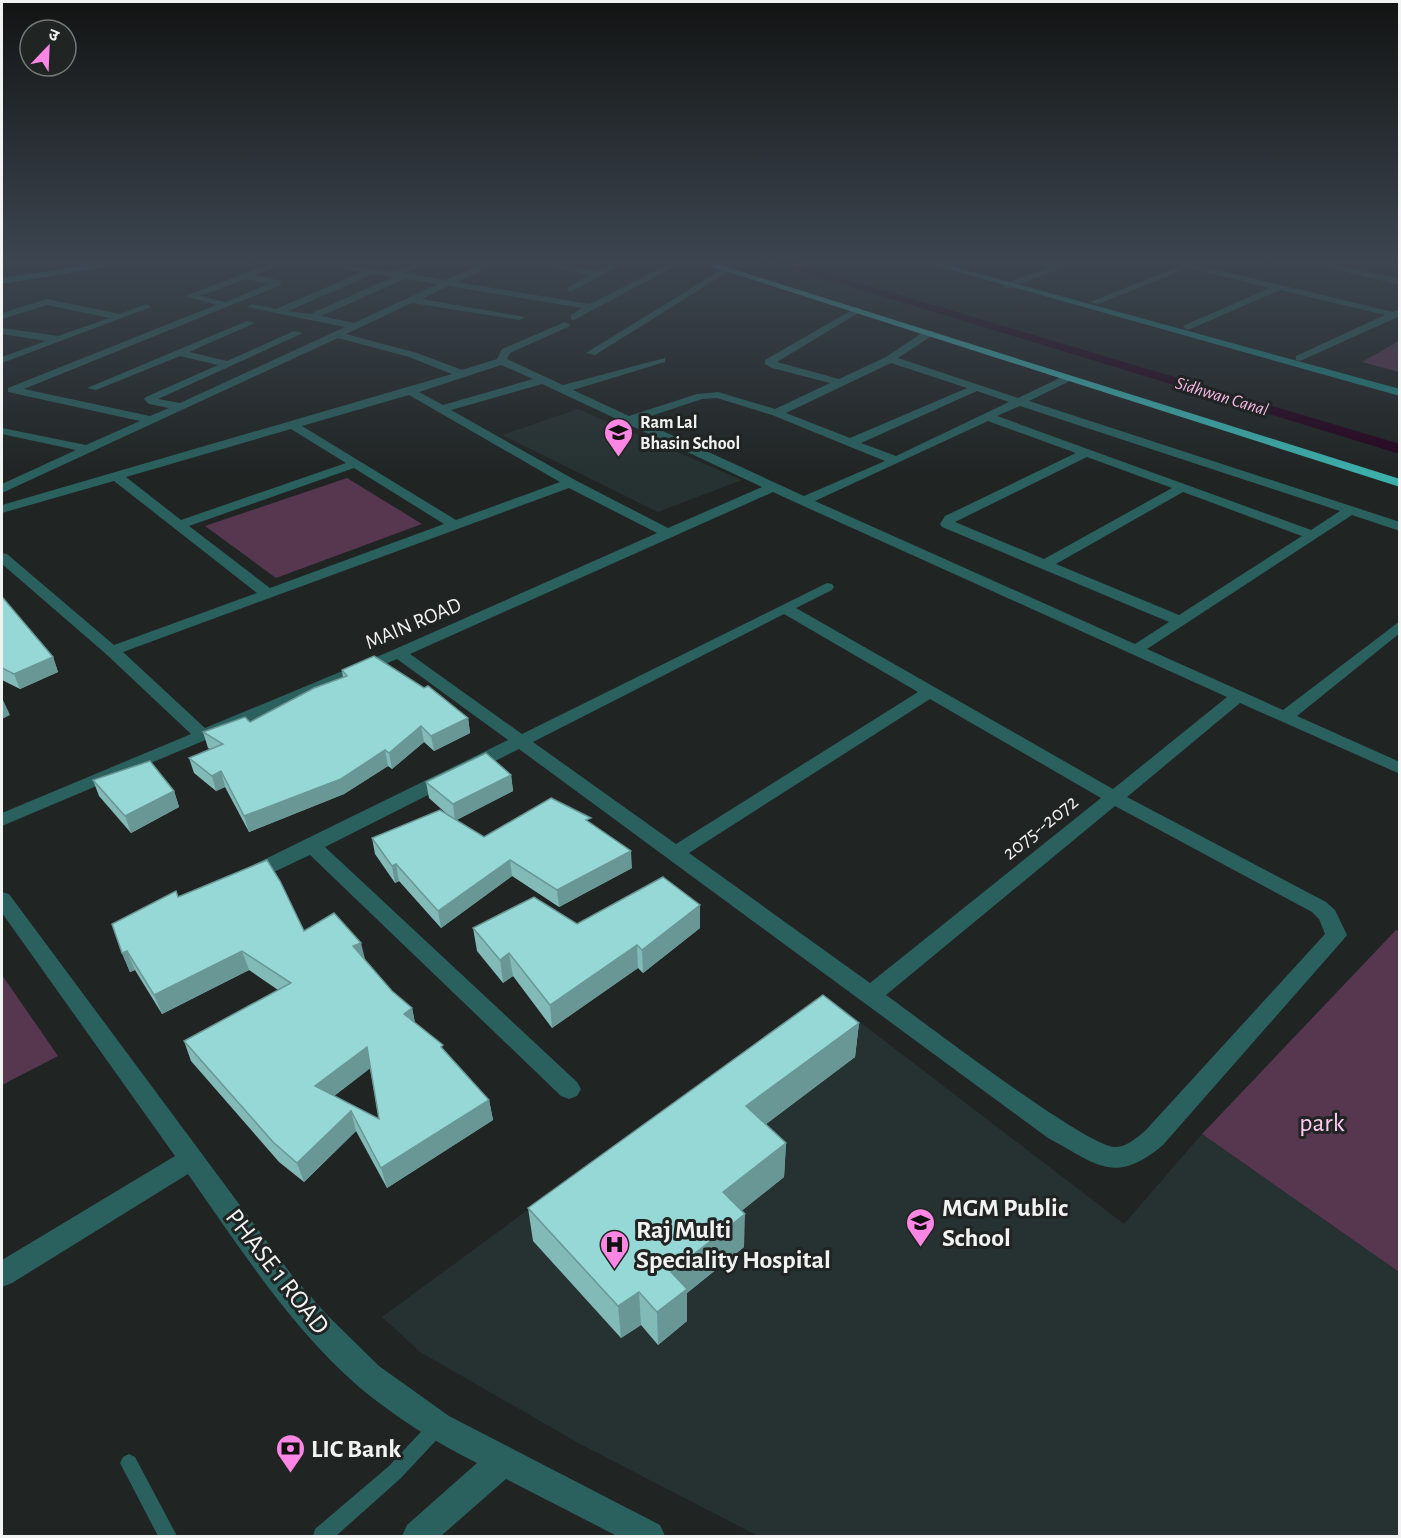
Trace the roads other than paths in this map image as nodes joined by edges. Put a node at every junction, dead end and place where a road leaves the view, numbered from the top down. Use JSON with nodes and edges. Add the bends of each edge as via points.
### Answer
{"nodes":[{"id":1,"x":7,"y":332,"type":"edge"},
{"id":2,"x":77,"y":332,"type":"edge"},
{"id":3,"x":156,"y":332,"type":"edge"},
{"id":4,"x":227,"y":332,"type":"edge"},
{"id":5,"x":341,"y":332,"type":"edge"},
{"id":6,"x":550,"y":332,"type":"edge"},
{"id":7,"x":625,"y":332,"type":"edge"},
{"id":8,"x":820,"y":332,"type":"edge"},
{"id":9,"x":925,"y":332,"type":"edge"},
{"id":10,"x":941,"y":332,"type":"edge"},
{"id":11,"x":1176,"y":332,"type":"edge"},
{"id":12,"x":1205,"y":332,"type":"edge"},
{"id":13,"x":1358,"y":332,"type":"edge"},
{"id":14,"x":298,"y":333,"type":"dead end"},
{"id":15,"x":929,"y":333,"type":"junction"},
{"id":16,"x":336,"y":334,"type":"junction"},
{"id":17,"x":57,"y":339,"type":"junction"},
{"id":18,"x":178,"y":352,"type":"junction"},
{"id":19,"x":591,"y":352,"type":"dead end"},
{"id":20,"x":1300,"y":358,"type":"junction"},
{"id":21,"x":890,"y":359,"type":"junction"},
{"id":22,"x":2,"y":360,"type":"edge"},
{"id":23,"x":661,"y":360,"type":"dead end"},
{"id":24,"x":502,"y":361,"type":"junction"},
{"id":25,"x":228,"y":364,"type":"junction"},
{"id":26,"x":462,"y":374,"type":"junction"},
{"id":27,"x":1068,"y":378,"type":"junction"},
{"id":28,"x":543,"y":380,"type":"junction"},
{"id":29,"x":843,"y":383,"type":"junction"},
{"id":30,"x":1400,"y":385,"type":"edge"},
{"id":31,"x":978,"y":387,"type":"junction"},
{"id":32,"x":92,"y":388,"type":"dead end"},
{"id":33,"x":7,"y":389,"type":"edge"},
{"id":34,"x":563,"y":389,"type":"junction"},
{"id":35,"x":410,"y":391,"type":"junction"},
{"id":36,"x":1400,"y":393,"type":"edge"},
{"id":37,"x":1022,"y":401,"type":"junction"},
{"id":38,"x":179,"y":406,"type":"junction"},
{"id":39,"x":439,"y":410,"type":"junction"},
{"id":40,"x":776,"y":413,"type":"junction"},
{"id":41,"x":988,"y":417,"type":"junction"},
{"id":42,"x":631,"y":419,"type":"junction"},
{"id":43,"x":151,"y":420,"type":"junction"},
{"id":44,"x":292,"y":425,"type":"junction"},
{"id":45,"x":2,"y":431,"type":"edge"},
{"id":46,"x":850,"y":443,"type":"junction"},
{"id":47,"x":86,"y":449,"type":"junction"},
{"id":48,"x":1086,"y":453,"type":"junction"},
{"id":49,"x":896,"y":461,"type":"junction"},
{"id":50,"x":355,"y":464,"type":"junction"},
{"id":51,"x":1400,"y":475,"type":"edge"},
{"id":52,"x":116,"y":476,"type":"junction"},
{"id":53,"x":570,"y":483,"type":"junction"},
{"id":54,"x":1400,"y":483,"type":"edge"},
{"id":55,"x":3,"y":486,"type":"edge"},
{"id":56,"x":773,"y":487,"type":"junction"},
{"id":57,"x":1183,"y":487,"type":"junction"},
{"id":58,"x":804,"y":501,"type":"junction"},
{"id":59,"x":2,"y":509,"type":"edge"},
{"id":60,"x":1351,"y":510,"type":"junction"},
{"id":61,"x":179,"y":525,"type":"junction"},
{"id":62,"x":455,"y":525,"type":"junction"},
{"id":63,"x":1400,"y":527,"type":"edge"},
{"id":64,"x":669,"y":534,"type":"junction"},
{"id":65,"x":1313,"y":535,"type":"junction"},
{"id":66,"x":2,"y":557,"type":"edge"},
{"id":67,"x":1045,"y":565,"type":"junction"},
{"id":68,"x":827,"y":587,"type":"dead end"},
{"id":69,"x":268,"y":594,"type":"junction"},
{"id":70,"x":786,"y":609,"type":"junction"},
{"id":71,"x":1180,"y":621,"type":"junction"},
{"id":72,"x":1400,"y":625,"type":"edge"},
{"id":73,"x":1136,"y":650,"type":"junction"},
{"id":74,"x":112,"y":651,"type":"junction"},
{"id":75,"x":399,"y":652,"type":"junction"},
{"id":76,"x":930,"y":692,"type":"junction"},
{"id":77,"x":1239,"y":696,"type":"junction"},
{"id":78,"x":1285,"y":717,"type":"junction"},
{"id":79,"x":202,"y":735,"type":"junction"},
{"id":80,"x":520,"y":740,"type":"junction"},
{"id":81,"x":1400,"y":770,"type":"edge"},
{"id":82,"x":1115,"y":798,"type":"junction"},
{"id":83,"x":2,"y":820,"type":"edge"},
{"id":84,"x":312,"y":846,"type":"junction"},
{"id":85,"x":674,"y":854,"type":"junction"},
{"id":86,"x":252,"y":874,"type":"edge"},
{"id":87,"x":2,"y":899,"type":"edge"},
{"id":88,"x":870,"y":995,"type":"junction"},
{"id":89,"x":569,"y":1089,"type":"dead end"},
{"id":90,"x":192,"y":1159,"type":"junction"},
{"id":91,"x":2,"y":1274,"type":"edge"},
{"id":92,"x":438,"y":1427,"type":"junction"},
{"id":93,"x":504,"y":1460,"type":"junction"},
{"id":94,"x":129,"y":1463,"type":"dead end"},
{"id":95,"x":168,"y":1536,"type":"edge"},
{"id":96,"x":322,"y":1536,"type":"edge"},
{"id":97,"x":418,"y":1536,"type":"edge"},
{"id":98,"x":649,"y":1536,"type":"edge"}],
"edges":[{"from":1,"to":17,"type":"street"},
{"from":2,"to":17,"type":"street"},
{"from":3,"to":33,"type":"street"},
{"from":4,"to":18,"type":"street"},
{"from":5,"to":16,"type":"street"},
{"from":6,"to":24,"type":"street","via":[[507,351]]},
{"from":7,"to":19,"type":"street"},
{"from":8,"to":29,"type":"street","via":[[769,362]]},
{"from":9,"to":15,"type":"highway"},
{"from":10,"to":51,"type":"highway"},
{"from":11,"to":36,"type":"street"},
{"from":12,"to":20,"type":"street"},
{"from":13,"to":20,"type":"street"},
{"from":14,"to":25,"type":"street"},
{"from":15,"to":21,"type":"street"},
{"from":15,"to":27,"type":"highway"},
{"from":16,"to":26,"type":"street"},
{"from":16,"to":38,"type":"street"},
{"from":17,"to":22,"type":"street"},
{"from":18,"to":25,"type":"street"},
{"from":18,"to":32,"type":"street"},
{"from":20,"to":30,"type":"street"},
{"from":21,"to":29,"type":"street"},
{"from":21,"to":31,"type":"street"},
{"from":23,"to":34,"type":"street"},
{"from":24,"to":26,"type":"street"},
{"from":24,"to":28,"type":"street"},
{"from":25,"to":38,"type":"street","via":[[150,399]]},
{"from":26,"to":35,"type":"street"},
{"from":27,"to":37,"type":"street"},
{"from":27,"to":54,"type":"highway"},
{"from":28,"to":34,"type":"street"},
{"from":28,"to":39,"type":"street"},
{"from":29,"to":40,"type":"street"},
{"from":31,"to":37,"type":"street"},
{"from":31,"to":46,"type":"street"},
{"from":33,"to":43,"type":"street"},
{"from":34,"to":42,"type":"street"},
{"from":35,"to":39,"type":"street"},
{"from":35,"to":44,"type":"street"},
{"from":37,"to":41,"type":"street"},
{"from":37,"to":60,"type":"street"},
{"from":38,"to":43,"type":"street"},
{"from":39,"to":53,"type":"street"},
{"from":40,"to":42,"type":"street","via":[[706,394]]},
{"from":40,"to":46,"type":"street"},
{"from":41,"to":48,"type":"street"},
{"from":41,"to":49,"type":"street"},
{"from":42,"to":56,"type":"street"},
{"from":43,"to":47,"type":"street"},
{"from":44,"to":50,"type":"street"},
{"from":44,"to":52,"type":"street"},
{"from":45,"to":47,"type":"street"},
{"from":46,"to":49,"type":"street"},
{"from":47,"to":55,"type":"street"},
{"from":48,"to":57,"type":"street"},
{"from":48,"to":67,"type":"street","via":[[947,521]]},
{"from":49,"to":58,"type":"street"},
{"from":50,"to":61,"type":"street"},
{"from":50,"to":62,"type":"street"},
{"from":52,"to":59,"type":"street"},
{"from":52,"to":61,"type":"street"},
{"from":53,"to":62,"type":"street"},
{"from":53,"to":64,"type":"street"},
{"from":56,"to":58,"type":"street"},
{"from":56,"to":64,"type":"street","name":"MAIN ROAD"},
{"from":57,"to":65,"type":"street"},
{"from":57,"to":67,"type":"street"},
{"from":58,"to":73,"type":"street"},
{"from":60,"to":63,"type":"street"},
{"from":60,"to":65,"type":"street"},
{"from":61,"to":69,"type":"street"},
{"from":62,"to":69,"type":"street"},
{"from":64,"to":75,"type":"street","name":"MAIN ROAD"},
{"from":65,"to":71,"type":"street"},
{"from":66,"to":74,"type":"street"},
{"from":67,"to":71,"type":"street"},
{"from":68,"to":70,"type":"street"},
{"from":69,"to":74,"type":"street"},
{"from":70,"to":76,"type":"street"},
{"from":70,"to":80,"type":"street"},
{"from":71,"to":73,"type":"street"},
{"from":72,"to":78,"type":"street"},
{"from":73,"to":77,"type":"street"},
{"from":74,"to":79,"type":"street"},
{"from":75,"to":79,"type":"street","name":"MAIN ROAD"},
{"from":75,"to":80,"type":"street"},
{"from":76,"to":82,"type":"street"},
{"from":76,"to":85,"type":"street"},
{"from":77,"to":78,"type":"street"},
{"from":77,"to":82,"type":"street","name":"2075--2072"},
{"from":78,"to":81,"type":"street"},
{"from":79,"to":83,"type":"street","name":"MAIN ROAD"},
{"from":80,"to":84,"type":"street"},
{"from":80,"to":85,"type":"street"},
{"from":82,"to":88,"type":"street","name":"2075--2072"},
{"from":82,"to":88,"type":"street","via":[[1319,907],[1328,915],[1336,935],[1154,1138],[1133,1155],[1109,1158],[1057,1131]]},
{"from":84,"to":86,"type":"street"},
{"from":84,"to":89,"type":"street"},
{"from":85,"to":88,"type":"street"},
{"from":87,"to":90,"type":"street","name":"PHASE 1 ROAD"},
{"from":90,"to":91,"type":"street"},
{"from":90,"to":92,"type":"street","name":"PHASE 1 ROAD","via":[[316,1325],[369,1376]]},
{"from":92,"to":93,"type":"street","name":"PHASE 1 ROAD"},
{"from":92,"to":96,"type":"lane","via":[[395,1472]]},
{"from":93,"to":97,"type":"street"},
{"from":93,"to":98,"type":"street","name":"PHASE 1 ROAD"},
{"from":94,"to":95,"type":"lane"}]}
